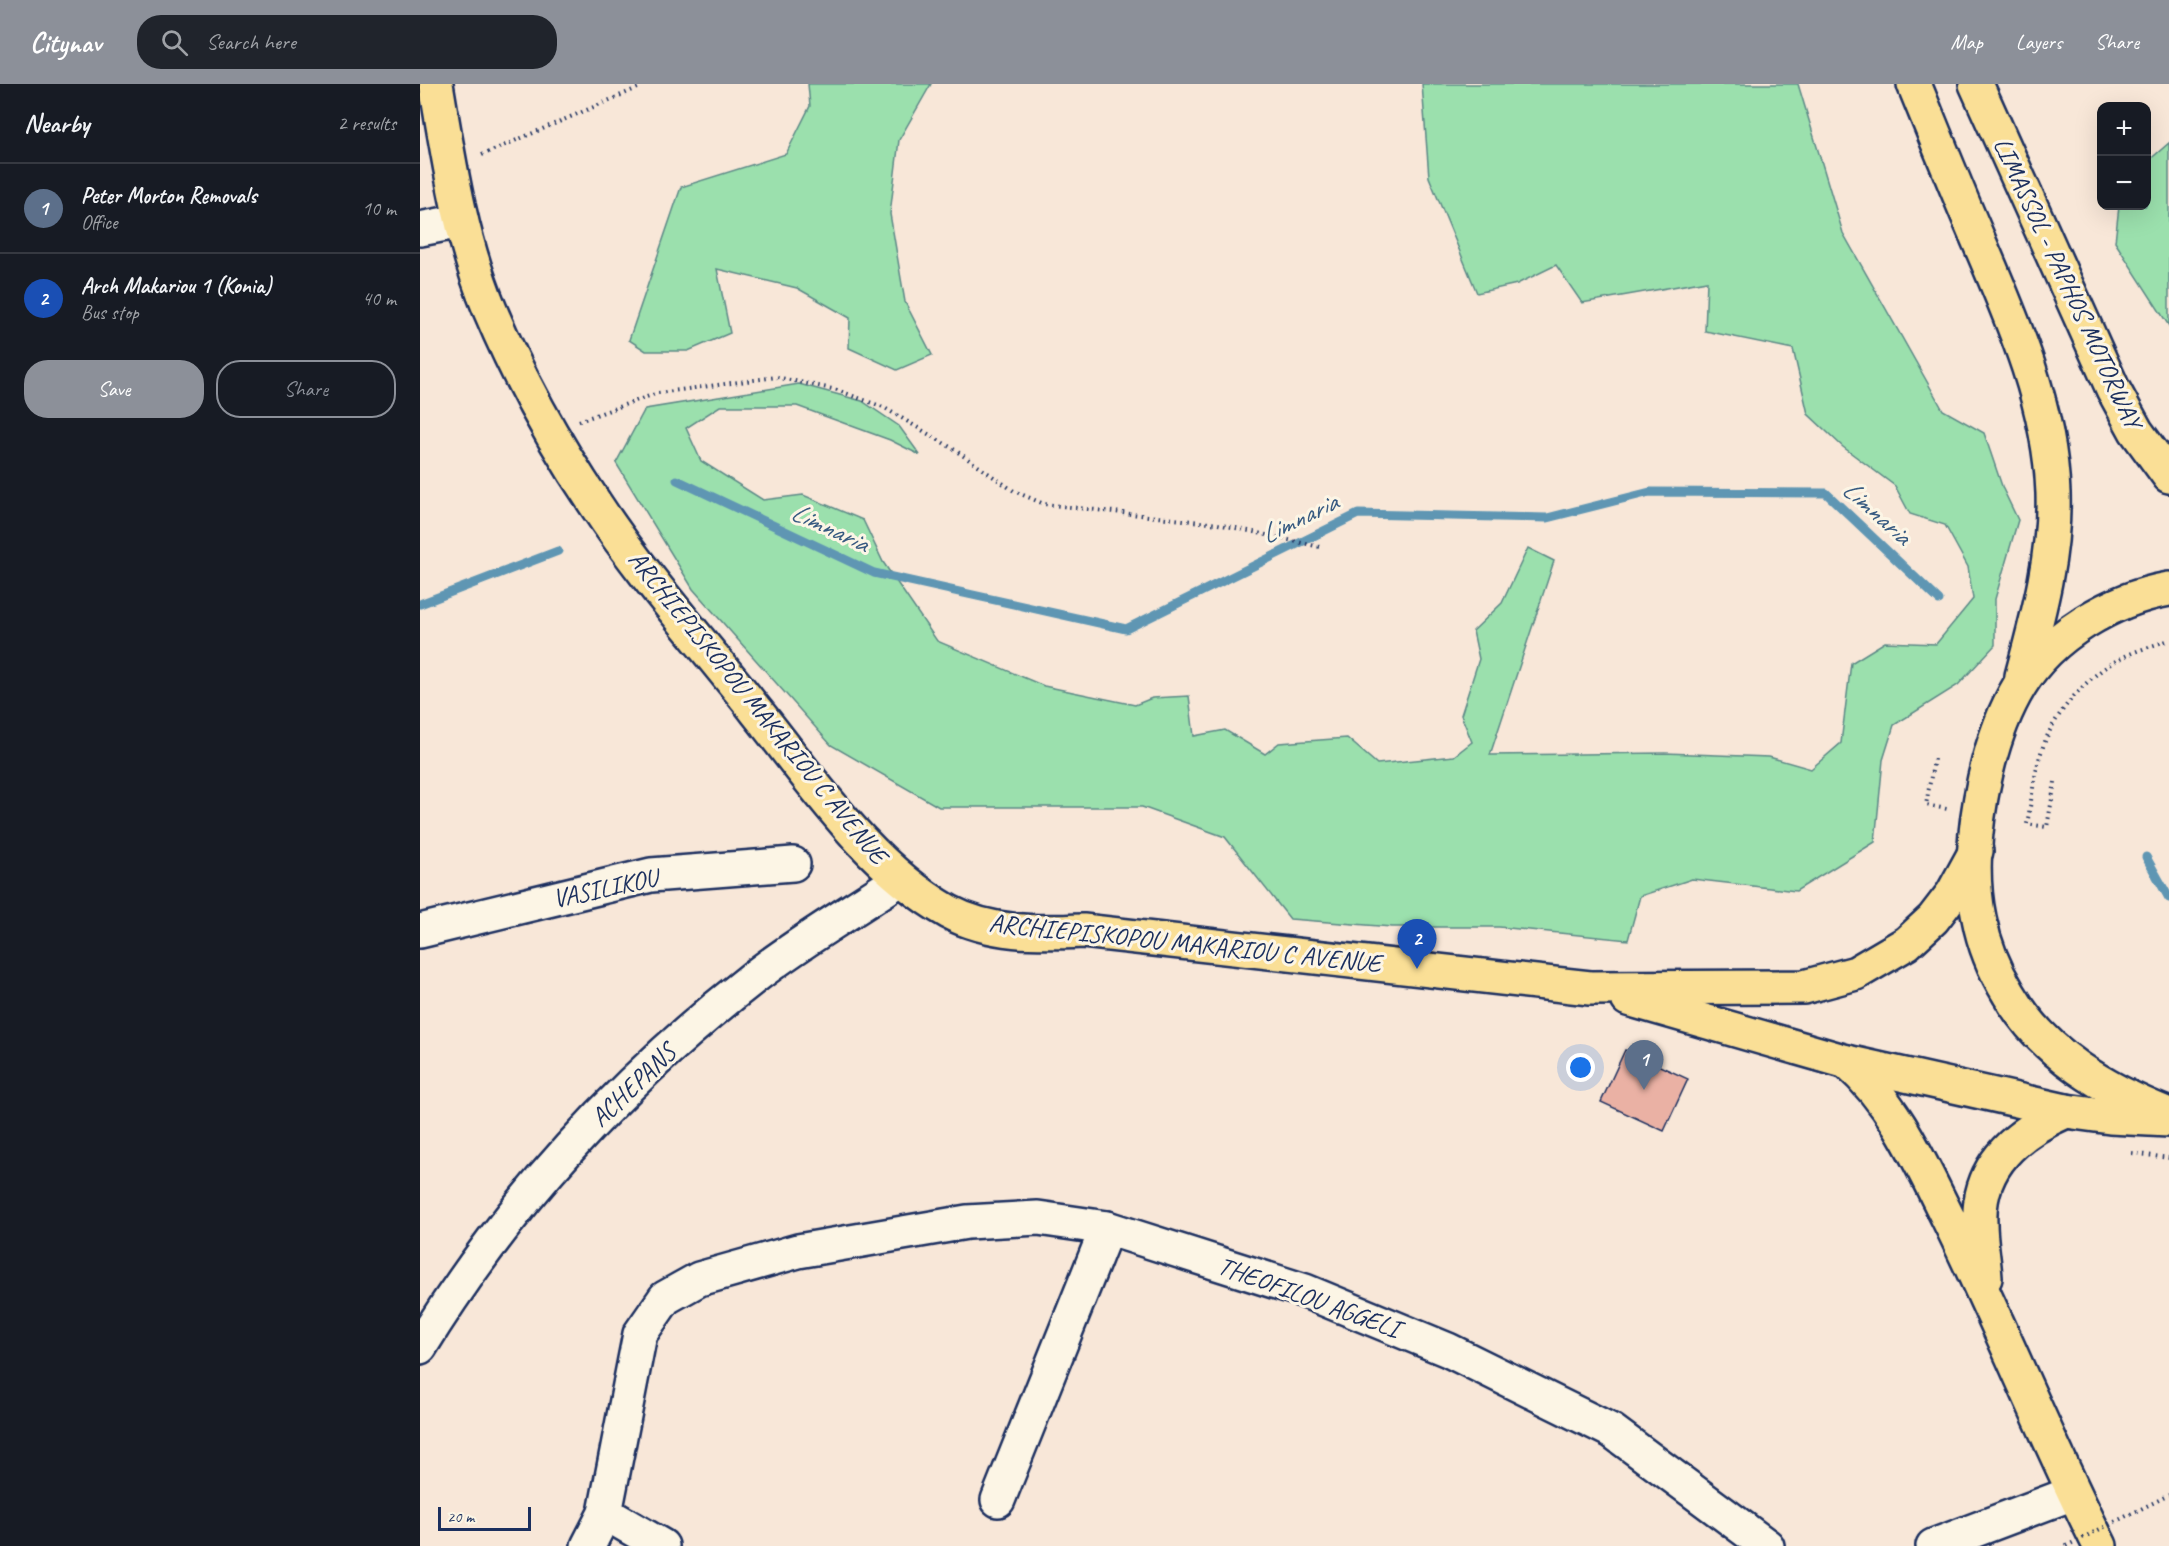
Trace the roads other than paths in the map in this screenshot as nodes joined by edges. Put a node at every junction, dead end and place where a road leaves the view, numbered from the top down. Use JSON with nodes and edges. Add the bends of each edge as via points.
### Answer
{"nodes":[{"id":1,"x":436,"y":84,"type":"edge"},
{"id":2,"x":1914,"y":84,"type":"edge"},
{"id":3,"x":1976,"y":84,"type":"edge"},
{"id":4,"x":461,"y":221,"type":"junction"},
{"id":5,"x":420,"y":229,"type":"edge"},
{"id":6,"x":2169,"y":476,"type":"edge"},
{"id":7,"x":2169,"y":589,"type":"edge"},
{"id":8,"x":2020,"y":684,"type":"junction"},
{"id":9,"x":1976,"y":851,"type":"junction"},
{"id":10,"x":793,"y":864,"type":"dead end"},
{"id":11,"x":900,"y":879,"type":"junction"},
{"id":12,"x":420,"y":931,"type":"edge"},
{"id":13,"x":1590,"y":988,"type":"junction"},
{"id":14,"x":1847,"y":1062,"type":"junction"},
{"id":15,"x":2066,"y":1111,"type":"junction"},
{"id":16,"x":2169,"y":1115,"type":"edge"},
{"id":17,"x":2169,"y":1120,"type":"edge"},
{"id":18,"x":1107,"y":1228,"type":"junction"},
{"id":19,"x":1986,"y":1294,"type":"junction"},
{"id":20,"x":420,"y":1347,"type":"edge"},
{"id":21,"x":2073,"y":1493,"type":"junction"},
{"id":22,"x":999,"y":1500,"type":"dead end"},
{"id":23,"x":605,"y":1514,"type":"junction"},
{"id":24,"x":588,"y":1546,"type":"edge"},
{"id":25,"x":662,"y":1546,"type":"edge"},
{"id":26,"x":1767,"y":1546,"type":"edge"},
{"id":27,"x":1933,"y":1546,"type":"edge"},
{"id":28,"x":2100,"y":1546,"type":"edge"}],
"edges":[{"from":1,"to":4,"type":"main road","name":"ARCHIEPISKOPOU MAKARIOU C AVENUE"},
{"from":2,"to":8,"type":"main road","via":[[2004,299],[2046,437],[2053,491],[2050,551],[2042,603]]},
{"from":3,"to":6,"type":"main road","name":"LIMASSOL - PAPHOS MOTORWAY","via":[[2113,389],[2136,431]]},
{"from":4,"to":5,"type":"street"},
{"from":4,"to":11,"type":"main road","name":"ARCHIEPISKOPOU MAKARIOU C AVENUE","via":[[490,309],[550,432],[598,508],[831,804]]},
{"from":7,"to":8,"type":"main road","via":[[2125,601],[2087,619]]},
{"from":8,"to":9,"type":"main road","via":[[1986,772]]},
{"from":9,"to":13,"type":"main road","name":"ARCHIEPISKOPOU MAKARIOU C AVENUE","via":[[1953,893],[1933,919],[1907,943],[1856,972],[1804,987]]},
{"from":9,"to":16,"type":"main road","via":[[1975,896],[1982,934],[1998,974],[2021,1012],[2050,1045],[2079,1069],[2125,1097]]},
{"from":10,"to":12,"type":"street","name":"VASILIKOU","via":[[651,875]]},
{"from":11,"to":13,"type":"main road","name":"ARCHIEPISKOPOU MAKARIOU C AVENUE","via":[[951,913],[999,929],[1033,933],[1083,931]]},
{"from":11,"to":20,"type":"street","name":"ACHEPANS","via":[[754,977],[656,1060],[529,1195],[483,1251]]},
{"from":13,"to":14,"type":"main road","name":"ARCHIEPISKOPOU MAKARIOU C AVENUE"},
{"from":14,"to":15,"type":"main road","name":"ARCHIEPISKOPOU MAKARIOU C AVENUE"},
{"from":14,"to":19,"type":"main road","via":[[1879,1094],[1906,1135]]},
{"from":15,"to":17,"type":"main road","name":"ARCHIEPISKOPOU MAKARIOU C AVENUE"},
{"from":15,"to":19,"type":"main road","via":[[2011,1144],[1987,1177],[1980,1224]]},
{"from":18,"to":22,"type":"street"},
{"from":18,"to":23,"type":"street","name":"THEOFILOU AGGELI","via":[[1038,1218],[967,1222],[798,1251],[699,1279],[665,1298],[640,1334]]},
{"from":18,"to":26,"type":"street","name":"THEOFILOU AGGELI","via":[[1305,1291],[1448,1350],[1563,1404],[1650,1456]]},
{"from":19,"to":21,"type":"main road"},
{"from":21,"to":27,"type":"street"},
{"from":21,"to":28,"type":"main road"},
{"from":23,"to":24,"type":"street","name":"THEOFILOU AGGELI"},
{"from":23,"to":25,"type":"street"}]}
